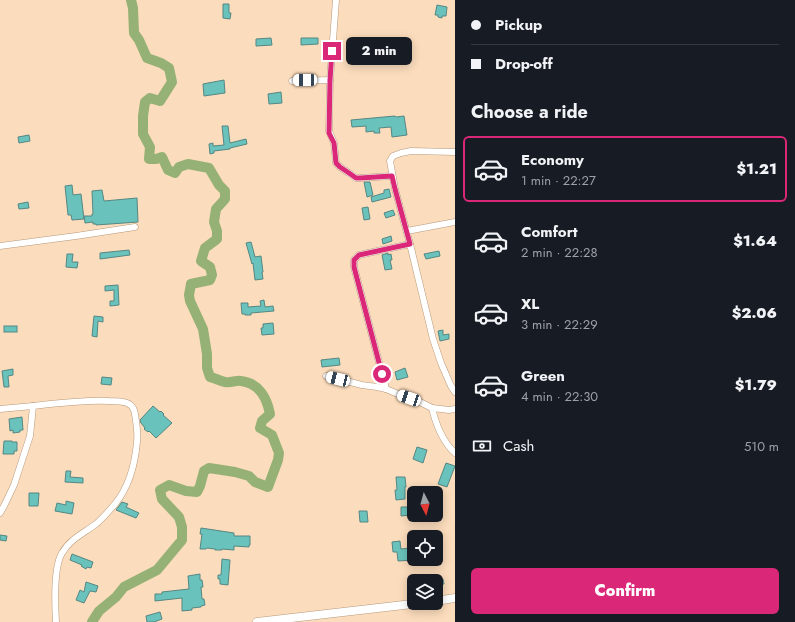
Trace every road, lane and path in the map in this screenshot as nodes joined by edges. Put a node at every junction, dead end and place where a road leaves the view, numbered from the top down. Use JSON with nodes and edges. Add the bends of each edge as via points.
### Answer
{"nodes":[{"id":1,"x":336,"y":0,"type":"edge"},
{"id":2,"x":330,"y":80,"type":"junction"},
{"id":3,"x":292,"y":81,"type":"dead end"},
{"id":4,"x":455,"y":152,"type":"edge"},
{"id":5,"x":392,"y":176,"type":"junction"},
{"id":6,"x":455,"y":222,"type":"edge"},
{"id":7,"x":135,"y":227,"type":"dead end"},
{"id":8,"x":407,"y":231,"type":"junction"},
{"id":9,"x":410,"y":244,"type":"junction"},
{"id":10,"x":0,"y":246,"type":"edge"},
{"id":11,"x":326,"y":376,"type":"dead end"},
{"id":12,"x":386,"y":389,"type":"junction"},
{"id":13,"x":455,"y":392,"type":"edge"},
{"id":14,"x":33,"y":406,"type":"junction"},
{"id":15,"x":432,"y":408,"type":"junction"},
{"id":16,"x":0,"y":409,"type":"edge"},
{"id":17,"x":455,"y":409,"type":"edge"},
{"id":18,"x":455,"y":453,"type":"edge"},
{"id":19,"x":0,"y":513,"type":"edge"},
{"id":20,"x":455,"y":598,"type":"edge"},
{"id":21,"x":443,"y":600,"type":"edge"},
{"id":22,"x":407,"y":605,"type":"edge"},
{"id":23,"x":56,"y":622,"type":"edge"},
{"id":24,"x":257,"y":622,"type":"edge"}],
"edges":[{"from":1,"to":2,"type":"street"},
{"from":2,"to":3,"type":"street"},
{"from":2,"to":5,"type":"street","via":[[328,131],[334,143],[336,163],[356,178]]},
{"from":4,"to":5,"type":"street","via":[[411,151],[397,154],[390,161]]},
{"from":5,"to":8,"type":"street"},
{"from":6,"to":8,"type":"street"},
{"from":7,"to":10,"type":"street"},
{"from":8,"to":9,"type":"street"},
{"from":9,"to":12,"type":"street","via":[[359,255],[354,260]]},
{"from":9,"to":13,"type":"street","via":[[433,339]]},
{"from":11,"to":12,"type":"street"},
{"from":12,"to":15,"type":"street"},
{"from":14,"to":16,"type":"street"},
{"from":14,"to":19,"type":"street","via":[[30,436],[14,485]]},
{"from":14,"to":23,"type":"street","via":[[115,401],[132,406],[135,414],[137,441],[132,470],[124,491],[97,523],[73,539],[57,563]]},
{"from":15,"to":17,"type":"street"},
{"from":15,"to":18,"type":"street","via":[[442,436]]},
{"from":20,"to":21,"type":"main road"},
{"from":22,"to":24,"type":"main road"}]}
